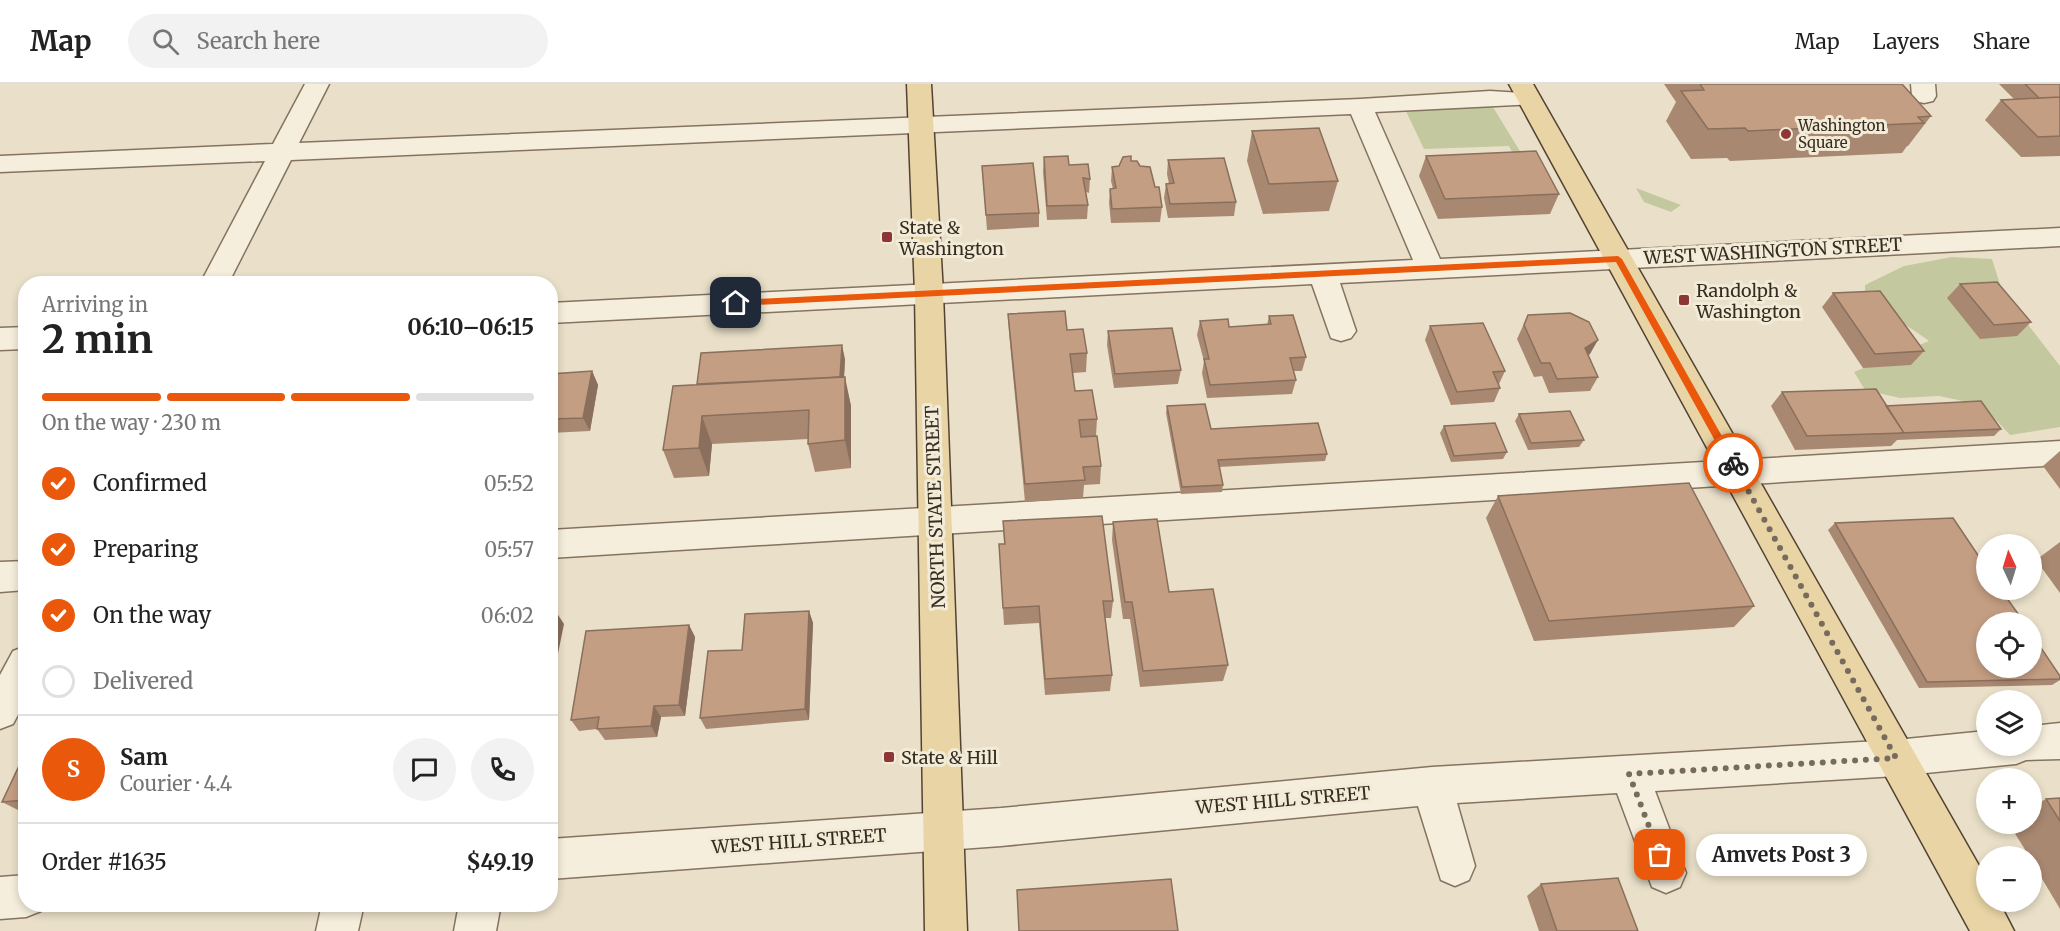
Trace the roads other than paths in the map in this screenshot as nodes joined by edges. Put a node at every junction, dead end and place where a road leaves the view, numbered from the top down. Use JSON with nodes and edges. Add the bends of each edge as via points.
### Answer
{"nodes":[{"id":1,"x":317,"y":84,"type":"edge"},
{"id":2,"x":919,"y":84,"type":"edge"},
{"id":3,"x":1525,"y":92,"type":"edge"},
{"id":4,"x":1360,"y":106,"type":"junction"},
{"id":5,"x":920,"y":125,"type":"junction"},
{"id":6,"x":283,"y":152,"type":"junction"},
{"id":7,"x":0,"y":164,"type":"edge"},
{"id":8,"x":2060,"y":237,"type":"edge"},
{"id":9,"x":1618,"y":259,"type":"junction"},
{"id":10,"x":1430,"y":268,"type":"junction"},
{"id":11,"x":1323,"y":273,"type":"junction"},
{"id":12,"x":218,"y":276,"type":"edge"},
{"id":13,"x":929,"y":293,"type":"junction"},
{"id":14,"x":558,"y":313,"type":"edge"},
{"id":15,"x":1341,"y":331,"type":"dead end"},
{"id":16,"x":18,"y":338,"type":"edge"},
{"id":17,"x":0,"y":339,"type":"edge"},
{"id":18,"x":2060,"y":453,"type":"edge"},
{"id":19,"x":1737,"y":472,"type":"junction"},
{"id":20,"x":935,"y":520,"type":"junction"},
{"id":21,"x":558,"y":544,"type":"edge"},
{"id":22,"x":18,"y":576,"type":"edge"},
{"id":23,"x":0,"y":577,"type":"edge"},
{"id":24,"x":18,"y":677,"type":"edge"},
{"id":25,"x":0,"y":712,"type":"edge"},
{"id":26,"x":2060,"y":741,"type":"edge"},
{"id":27,"x":2042,"y":743,"type":"edge"},
{"id":28,"x":1976,"y":750,"type":"edge"},
{"id":29,"x":1896,"y":758,"type":"junction"},
{"id":30,"x":1629,"y":774,"type":"junction"},
{"id":31,"x":1432,"y":786,"type":"junction"},
{"id":32,"x":944,"y":831,"type":"junction"},
{"id":33,"x":558,"y":858,"type":"edge"},
{"id":34,"x":1455,"y":866,"type":"dead end"},
{"id":35,"x":1666,"y":873,"type":"dead end"},
{"id":36,"x":18,"y":897,"type":"edge"},
{"id":37,"x":0,"y":898,"type":"edge"},
{"id":38,"x":341,"y":912,"type":"edge"},
{"id":39,"x":479,"y":912,"type":"edge"},
{"id":40,"x":337,"y":931,"type":"edge"},
{"id":41,"x":475,"y":931,"type":"edge"},
{"id":42,"x":946,"y":931,"type":"edge"},
{"id":43,"x":1993,"y":931,"type":"edge"}],
"edges":[{"from":1,"to":6,"type":"street"},
{"from":2,"to":5,"type":"main road","name":"NORTH STATE STREET"},
{"from":3,"to":4,"type":"street","via":[[1490,98]]},
{"from":3,"to":9,"type":"main road"},
{"from":4,"to":5,"type":"street"},
{"from":4,"to":10,"type":"street"},
{"from":5,"to":6,"type":"street"},
{"from":5,"to":13,"type":"main road","name":"NORTH STATE STREET"},
{"from":6,"to":7,"type":"street"},
{"from":6,"to":12,"type":"street"},
{"from":8,"to":9,"type":"street","name":"WEST WASHINGTON STREET"},
{"from":9,"to":10,"type":"street","name":"WEST WASHINGTON STREET"},
{"from":9,"to":19,"type":"main road"},
{"from":10,"to":11,"type":"street","name":"WEST WASHINGTON STREET"},
{"from":11,"to":13,"type":"street","name":"WEST WASHINGTON STREET"},
{"from":11,"to":15,"type":"street"},
{"from":13,"to":14,"type":"street","name":"WEST WASHINGTON STREET"},
{"from":13,"to":20,"type":"main road","name":"NORTH STATE STREET"},
{"from":16,"to":17,"type":"street"},
{"from":18,"to":19,"type":"street"},
{"from":19,"to":20,"type":"street"},
{"from":19,"to":29,"type":"main road"},
{"from":20,"to":21,"type":"street"},
{"from":20,"to":32,"type":"main road","name":"NORTH STATE STREET"},
{"from":22,"to":23,"type":"street"},
{"from":24,"to":25,"type":"street"},
{"from":26,"to":27,"type":"street"},
{"from":28,"to":29,"type":"street","name":"WEST HILL STREET"},
{"from":29,"to":30,"type":"street","name":"WEST HILL STREET"},
{"from":29,"to":43,"type":"main road"},
{"from":30,"to":31,"type":"street","name":"WEST HILL STREET"},
{"from":30,"to":35,"type":"street"},
{"from":31,"to":32,"type":"street","name":"WEST HILL STREET"},
{"from":31,"to":34,"type":"street"},
{"from":32,"to":33,"type":"street","name":"WEST HILL STREET"},
{"from":32,"to":42,"type":"main road","name":"NORTH STATE STREET"},
{"from":36,"to":37,"type":"street"},
{"from":38,"to":40,"type":"street"},
{"from":39,"to":41,"type":"street"}]}
